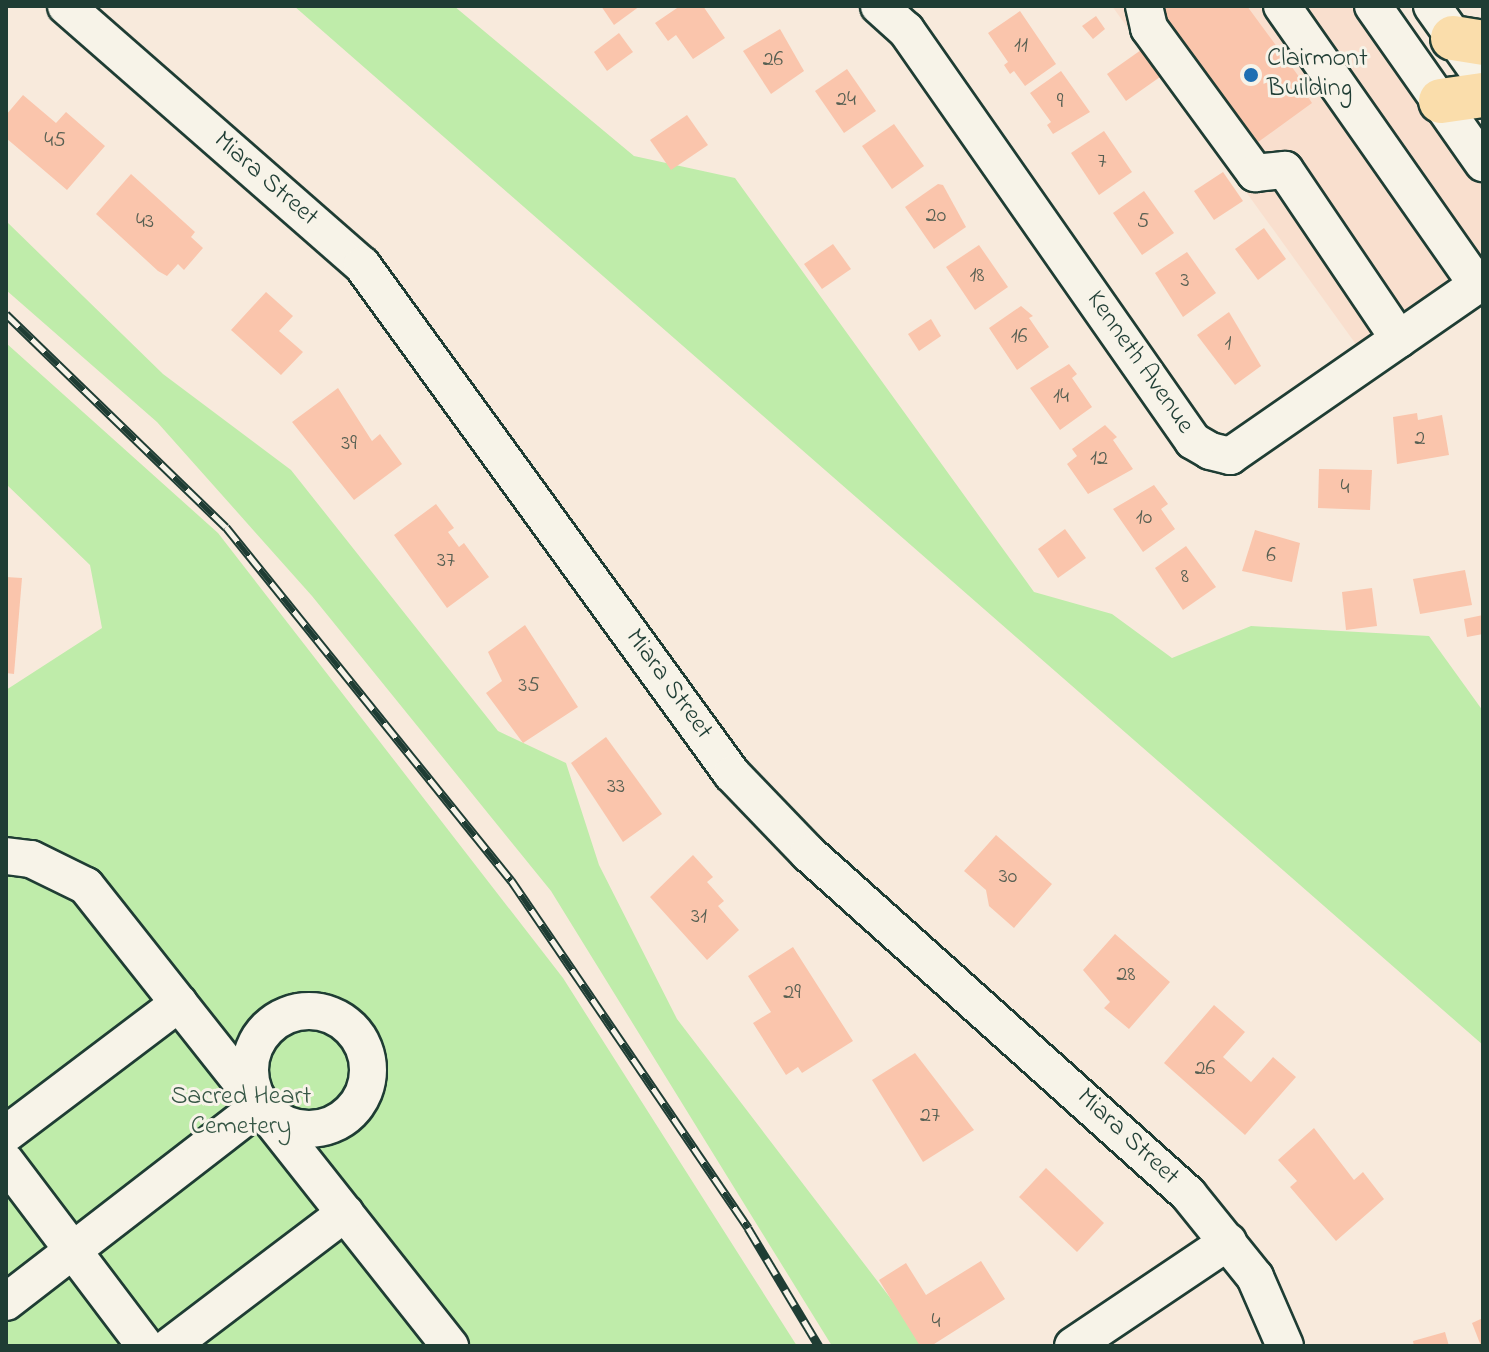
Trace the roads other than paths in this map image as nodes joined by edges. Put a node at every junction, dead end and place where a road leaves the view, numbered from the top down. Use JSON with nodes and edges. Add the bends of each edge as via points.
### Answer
{"nodes":[{"id":1,"x":66,"y":6,"type":"edge"},
{"id":2,"x":879,"y":6,"type":"edge"},
{"id":3,"x":1144,"y":6,"type":"edge"},
{"id":4,"x":1282,"y":6,"type":"edge"},
{"id":5,"x":1373,"y":6,"type":"edge"},
{"id":6,"x":1456,"y":29,"type":"edge"},
{"id":7,"x":1483,"y":78,"type":"edge"},
{"id":8,"x":1462,"y":98,"type":"edge"},
{"id":9,"x":1483,"y":163,"type":"edge"},
{"id":10,"x":1480,"y":283,"type":"edge"},
{"id":11,"x":1399,"y":339,"type":"junction"},
{"id":12,"x":6,"y":856,"type":"edge"},
{"id":13,"x":179,"y":1003,"type":"junction"},
{"id":14,"x":261,"y":1105,"type":"junction"},
{"id":15,"x":6,"y":1134,"type":"edge"},
{"id":16,"x":6,"y":1162,"type":"edge"},
{"id":17,"x":345,"y":1213,"type":"junction"},
{"id":18,"x":1228,"y":1242,"type":"junction"},
{"id":19,"x":73,"y":1250,"type":"junction"},
{"id":20,"x":6,"y":1302,"type":"edge"},
{"id":21,"x":145,"y":1346,"type":"edge"},
{"id":22,"x":170,"y":1346,"type":"edge"},
{"id":23,"x":450,"y":1346,"type":"edge"},
{"id":24,"x":1073,"y":1346,"type":"edge"},
{"id":25,"x":1285,"y":1346,"type":"edge"}],
"edges":[{"from":1,"to":18,"type":"street","name":"Miara Street","via":[[362,265],[732,774],[767,814],[1119,1129],[1188,1194]]},
{"from":2,"to":11,"type":"street","name":"Kenneth Avenue","via":[[906,30],[1193,441],[1230,456]]},
{"from":3,"to":11,"type":"street","via":[[1149,28],[1255,173],[1285,170]]},
{"from":4,"to":10,"type":"street"},
{"from":5,"to":8,"type":"street"},
{"from":6,"to":7,"type":"street"},
{"from":8,"to":9,"type":"street"},
{"from":10,"to":11,"type":"street","name":"Kenneth Avenue"},
{"from":12,"to":13,"type":"street","via":[[31,859],[86,886]]},
{"from":13,"to":14,"type":"street"},
{"from":13,"to":15,"type":"street"},
{"from":14,"to":17,"type":"street"},
{"from":14,"to":19,"type":"street"},
{"from":16,"to":19,"type":"street"},
{"from":17,"to":22,"type":"street"},
{"from":17,"to":23,"type":"street"},
{"from":18,"to":24,"type":"street"},
{"from":18,"to":25,"type":"street","name":"Miara Street","via":[[1255,1277]]},
{"from":19,"to":20,"type":"street"},
{"from":19,"to":21,"type":"street"}]}
